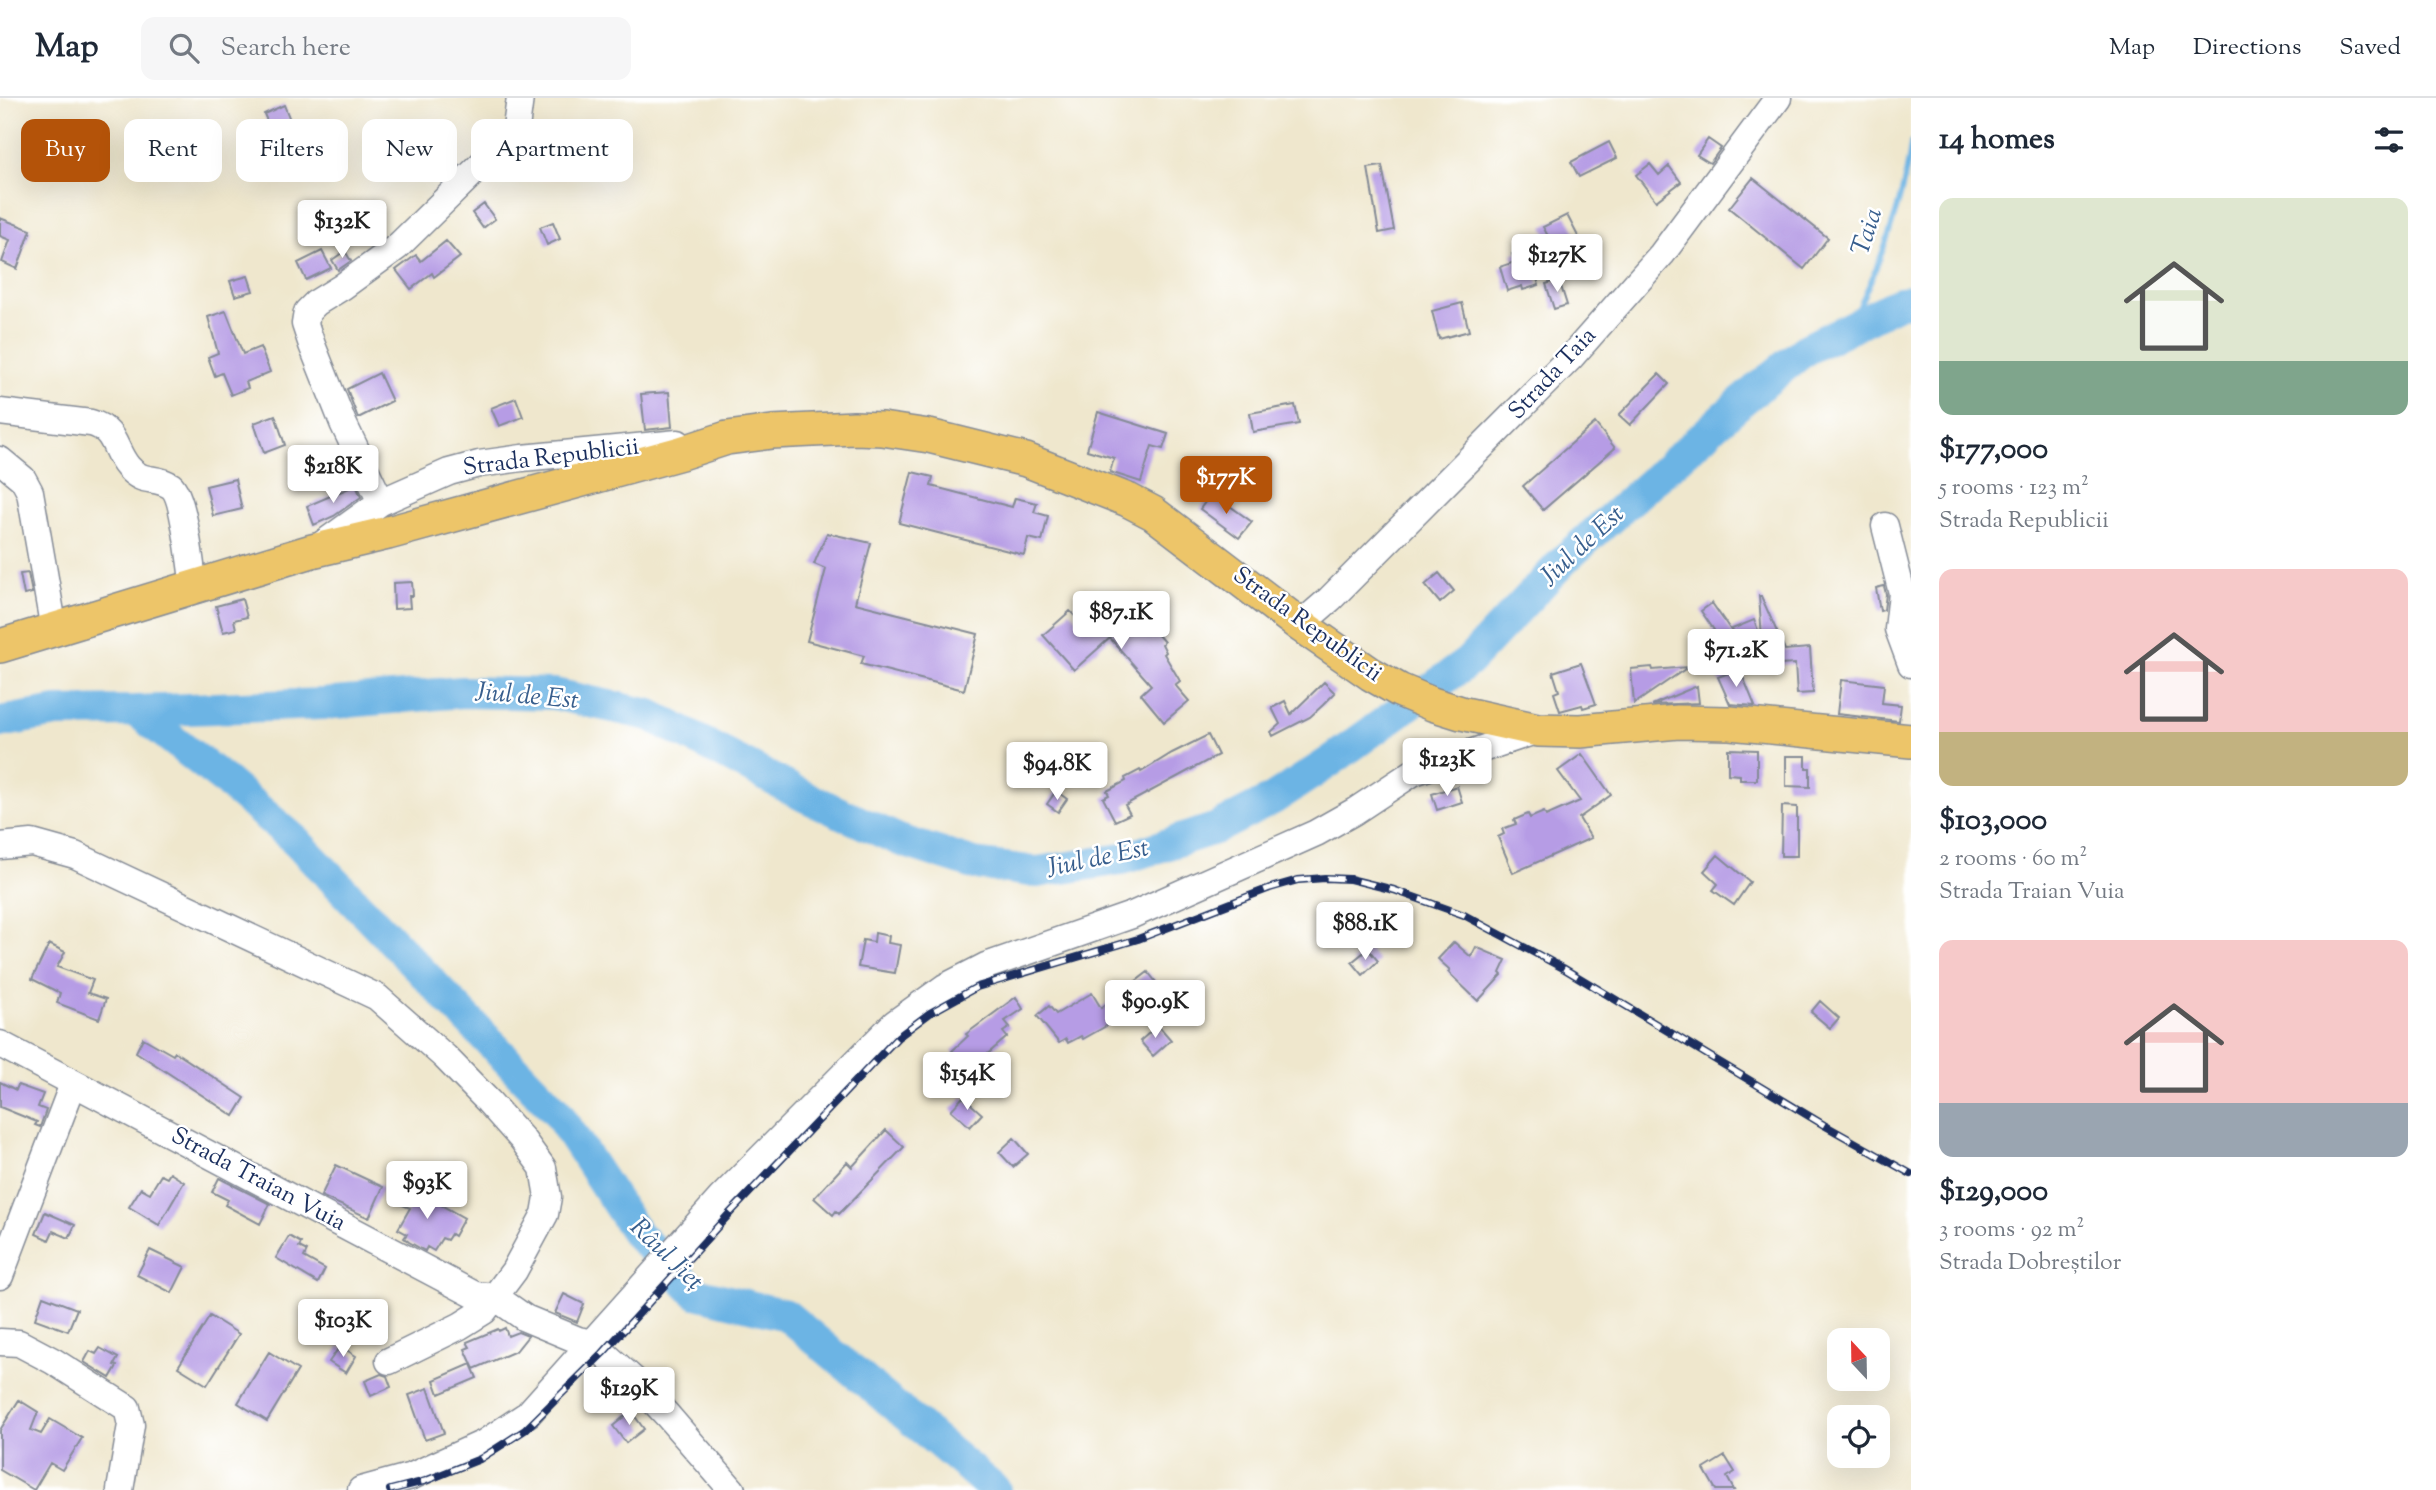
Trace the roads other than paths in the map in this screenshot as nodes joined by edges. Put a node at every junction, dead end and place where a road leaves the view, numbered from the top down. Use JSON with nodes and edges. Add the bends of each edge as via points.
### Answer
{"nodes":[{"id":1,"x":520,"y":98,"type":"edge"},
{"id":2,"x":1777,"y":98,"type":"edge"},
{"id":3,"x":0,"y":412,"type":"edge"},
{"id":4,"x":727,"y":438,"type":"junction"},
{"id":5,"x":0,"y":460,"type":"edge"},
{"id":6,"x":381,"y":502,"type":"junction"},
{"id":7,"x":1885,"y":526,"type":"dead end"},
{"id":8,"x":312,"y":551,"type":"junction"},
{"id":9,"x":194,"y":587,"type":"junction"},
{"id":10,"x":1300,"y":625,"type":"junction"},
{"id":11,"x":54,"y":630,"type":"junction"},
{"id":12,"x":0,"y":646,"type":"edge"},
{"id":13,"x":1911,"y":664,"type":"edge"},
{"id":14,"x":1538,"y":730,"type":"junction"},
{"id":15,"x":1911,"y":741,"type":"edge"},
{"id":16,"x":2,"y":845,"type":"edge"},
{"id":17,"x":0,"y":1044,"type":"edge"},
{"id":18,"x":73,"y":1083,"type":"junction"},
{"id":19,"x":0,"y":1276,"type":"edge"},
{"id":20,"x":495,"y":1297,"type":"junction"},
{"id":21,"x":0,"y":1342,"type":"edge"},
{"id":22,"x":592,"y":1343,"type":"junction"},
{"id":23,"x":389,"y":1361,"type":"dead end"},
{"id":24,"x":120,"y":1490,"type":"edge"},
{"id":25,"x":361,"y":1490,"type":"edge"},
{"id":26,"x":732,"y":1490,"type":"edge"}],
"edges":[{"from":1,"to":6,"type":"street","via":[[516,128],[492,154],[397,247],[307,312],[305,324],[312,345]]},
{"from":2,"to":10,"type":"street","name":"Strada Taia","via":[[1662,254],[1572,356]]},
{"from":3,"to":9,"type":"street","via":[[102,427],[126,466],[174,488],[180,500]]},
{"from":4,"to":6,"type":"street","name":"Strada Republicii","via":[[479,464]]},
{"from":4,"to":8,"type":"main road","name":"Strada Republicii"},
{"from":4,"to":10,"type":"main road","name":"Strada Republicii","via":[[882,429],[1026,460],[1153,513]]},
{"from":5,"to":11,"type":"street","via":[[18,474],[30,492]]},
{"from":6,"to":8,"type":"street","name":"Strada Republicii"},
{"from":7,"to":13,"type":"street","via":[[1902,593],[1898,629]]},
{"from":8,"to":9,"type":"main road","name":"Strada Republicii"},
{"from":9,"to":11,"type":"main road","name":"Strada Republicii"},
{"from":10,"to":14,"type":"main road","name":"Strada Republicii","via":[[1399,690],[1432,704]]},
{"from":11,"to":12,"type":"main road","name":"Strada Republicii"},
{"from":14,"to":15,"type":"main road","name":"Strada Republicii","via":[[1730,723]]},
{"from":14,"to":22,"type":"street","via":[[1414,772],[1316,833],[1132,915],[986,966],[945,987],[894,1023],[721,1198]]},
{"from":16,"to":20,"type":"street","via":[[41,845],[75,855],[365,990],[445,1057],[522,1139],[543,1168],[547,1184],[545,1214]]},
{"from":17,"to":18,"type":"street","name":"Strada Traian Vuia"},
{"from":18,"to":19,"type":"street"},
{"from":18,"to":20,"type":"street","name":"Strada Traian Vuia","via":[[475,1295]]},
{"from":20,"to":22,"type":"street","name":"Strada Traian Vuia","via":[[525,1318]]},
{"from":20,"to":23,"type":"street","via":[[484,1311],[460,1326]]},
{"from":21,"to":24,"type":"street","via":[[19,1343],[127,1408],[131,1425]]},
{"from":22,"to":25,"type":"street","via":[[528,1414],[484,1443],[412,1476]]},
{"from":22,"to":26,"type":"street","name":"Strada Traian Vuia","via":[[667,1415]]}]}
